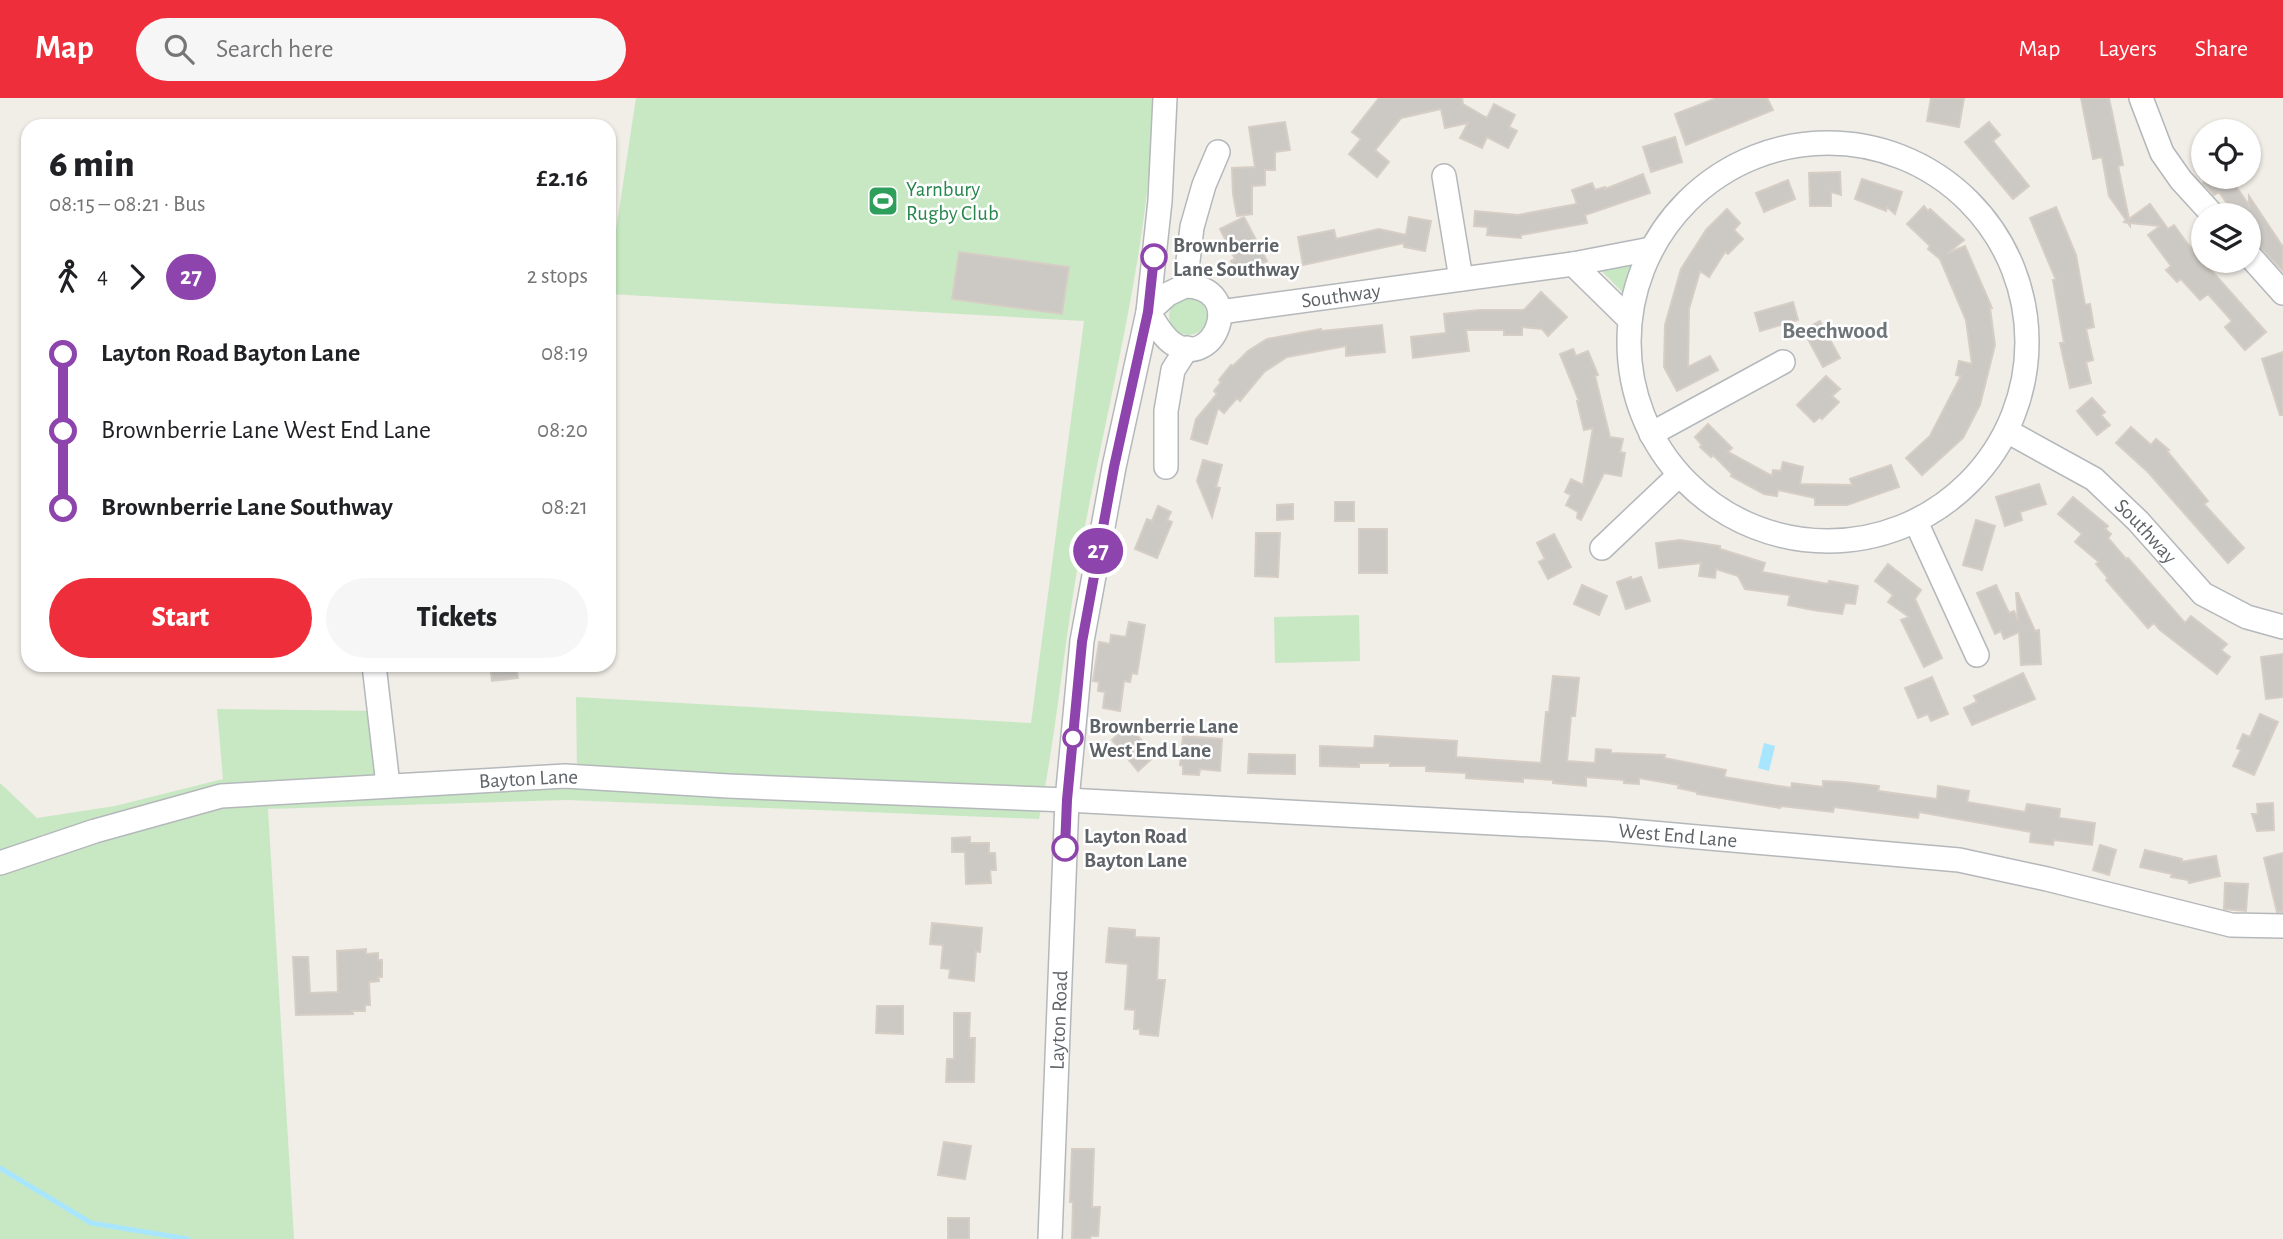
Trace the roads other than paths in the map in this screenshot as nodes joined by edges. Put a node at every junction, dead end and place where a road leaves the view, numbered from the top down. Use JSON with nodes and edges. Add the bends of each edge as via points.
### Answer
{"nodes":[{"id":1,"x":1165,"y":98,"type":"edge"},
{"id":2,"x":2141,"y":98,"type":"edge"},
{"id":3,"x":1218,"y":152,"type":"dead end"},
{"id":4,"x":1444,"y":176,"type":"dead end"},
{"id":5,"x":2202,"y":203,"type":"edge"},
{"id":6,"x":1651,"y":249,"type":"junction"},
{"id":7,"x":1573,"y":264,"type":"junction"},
{"id":8,"x":2261,"y":268,"type":"edge"},
{"id":9,"x":1461,"y":279,"type":"junction"},
{"id":10,"x":1185,"y":286,"type":"junction"},
{"id":11,"x":2283,"y":293,"type":"edge"},
{"id":12,"x":1148,"y":312,"type":"junction"},
{"id":13,"x":1220,"y":312,"type":"junction"},
{"id":14,"x":1630,"y":320,"type":"junction"},
{"id":15,"x":1187,"y":348,"type":"junction"},
{"id":16,"x":1783,"y":362,"type":"dead end"},
{"id":17,"x":2007,"y":431,"type":"junction"},
{"id":18,"x":1651,"y":434,"type":"junction"},
{"id":19,"x":1166,"y":467,"type":"dead end"},
{"id":20,"x":1679,"y":475,"type":"junction"},
{"id":21,"x":1916,"y":522,"type":"junction"},
{"id":22,"x":1602,"y":548,"type":"dead end"},
{"id":23,"x":2283,"y":627,"type":"edge"},
{"id":24,"x":1977,"y":655,"type":"dead end"},
{"id":25,"x":375,"y":672,"type":"edge"},
{"id":26,"x":388,"y":785,"type":"junction"},
{"id":27,"x":1067,"y":800,"type":"junction"},
{"id":28,"x":0,"y":863,"type":"edge"},
{"id":29,"x":2283,"y":926,"type":"edge"},
{"id":30,"x":1050,"y":1239,"type":"edge"}],
"edges":[{"from":1,"to":12,"type":"street","name":"Layton Road"},
{"from":2,"to":5,"type":"street","via":[[2162,153]]},
{"from":3,"to":10,"type":"street","via":[[1192,227]]},
{"from":4,"to":9,"type":"street"},
{"from":6,"to":7,"type":"street","name":"Southway"},
{"from":6,"to":14,"type":"street"},
{"from":6,"to":17,"type":"street","via":[[1681,207],[1721,173],[1768,151],[1819,142],[1871,146],[1919,164],[1962,193],[1976,209],[1996,233],[2018,279],[2028,330],[2024,382]]},
{"from":7,"to":9,"type":"street","name":"Southway"},
{"from":7,"to":14,"type":"street"},
{"from":8,"to":11,"type":"street"},
{"from":9,"to":13,"type":"street","name":"Southway"},
{"from":10,"to":12,"type":"street"},
{"from":10,"to":13,"type":"street","via":[[1204,289]]},
{"from":12,"to":15,"type":"street","via":[[1170,342]]},
{"from":12,"to":27,"type":"street","name":"Layton Road","via":[[1082,642]]},
{"from":13,"to":15,"type":"street","via":[[1218,331],[1212,338],[1197,348]]},
{"from":14,"to":18,"type":"street","via":[[1629,359]]},
{"from":15,"to":19,"type":"street","via":[[1173,369],[1166,411]]},
{"from":16,"to":18,"type":"street"},
{"from":17,"to":21,"type":"street","via":[[1969,484]]},
{"from":17,"to":23,"type":"street","name":"Southway","via":[[2094,479],[2138,520],[2203,594],[2247,617]]},
{"from":18,"to":20,"type":"street"},
{"from":20,"to":21,"type":"street","via":[[1713,505],[1753,527],[1797,540],[1839,541],[1880,535]]},
{"from":20,"to":22,"type":"street"},
{"from":21,"to":24,"type":"street"},
{"from":25,"to":26,"type":"street"},
{"from":26,"to":27,"type":"street","name":"Bayton Lane","via":[[565,776]]},
{"from":26,"to":28,"type":"street","name":"Bayton Lane","via":[[222,796]]},
{"from":27,"to":29,"type":"street","name":"West End Lane","via":[[1607,829],[1959,860],[2231,925]]},
{"from":27,"to":30,"type":"street","name":"Layton Road"}]}
